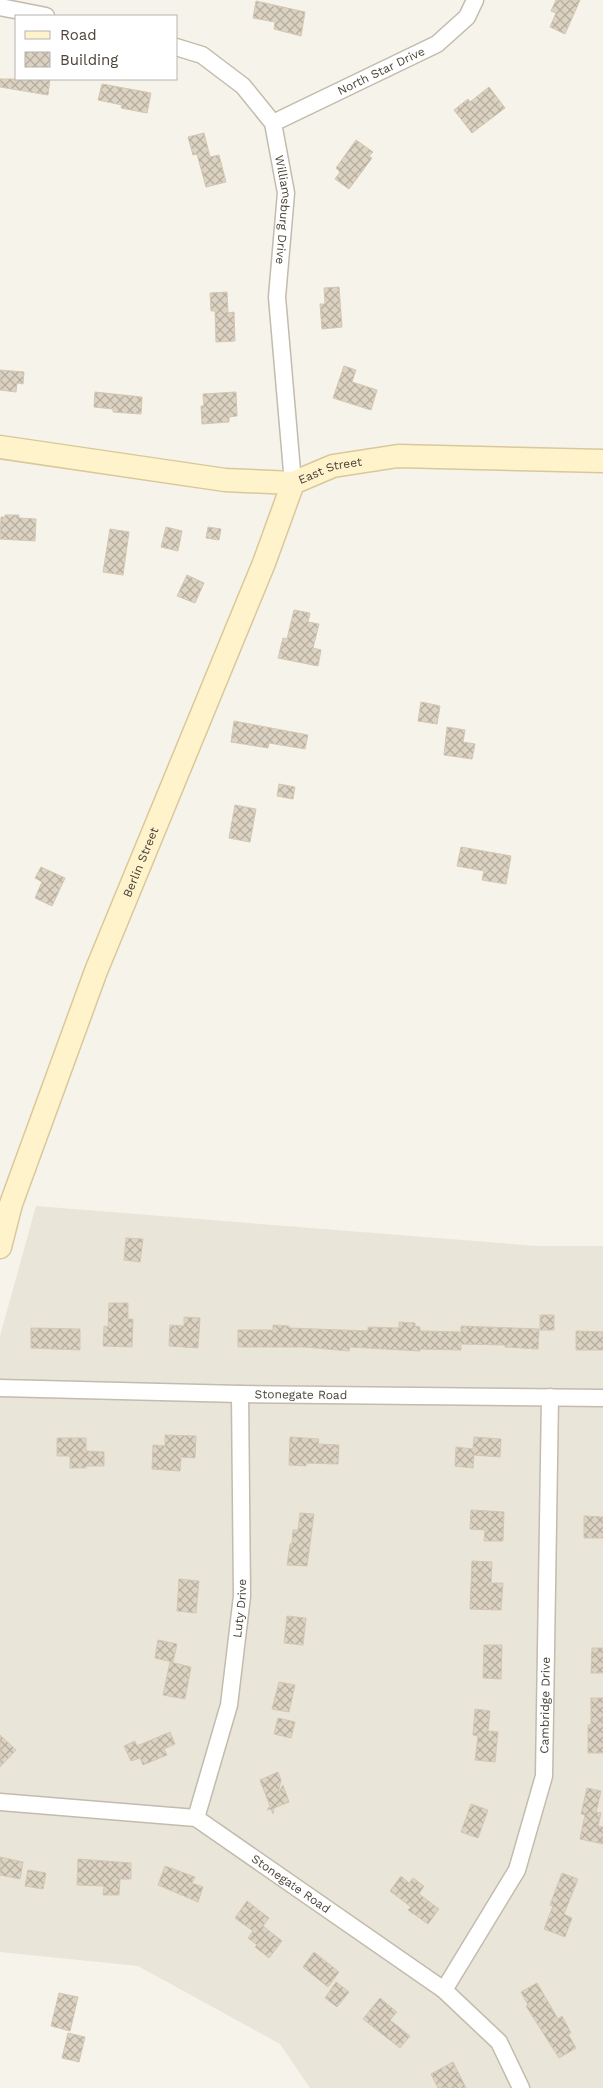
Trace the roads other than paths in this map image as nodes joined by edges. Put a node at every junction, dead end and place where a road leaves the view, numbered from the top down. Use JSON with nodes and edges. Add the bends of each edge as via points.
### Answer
{"nodes":[{"id":1,"x":475,"y":0,"type":"edge"},
{"id":2,"x":0,"y":7,"type":"edge"},
{"id":3,"x":41,"y":15,"type":"edge"},
{"id":4,"x":178,"y":47,"type":"edge"},
{"id":5,"x":273,"y":123,"type":"junction"},
{"id":6,"x":0,"y":447,"type":"edge"},
{"id":7,"x":603,"y":461,"type":"edge"},
{"id":8,"x":293,"y":483,"type":"junction"},
{"id":9,"x":0,"y":1247,"type":"edge"},
{"id":10,"x":0,"y":1388,"type":"edge"},
{"id":11,"x":240,"y":1394,"type":"junction"},
{"id":12,"x":550,"y":1397,"type":"junction"},
{"id":13,"x":603,"y":1398,"type":"edge"},
{"id":14,"x":0,"y":1802,"type":"edge"},
{"id":15,"x":196,"y":1818,"type":"junction"},
{"id":16,"x":444,"y":1990,"type":"junction"},
{"id":17,"x":521,"y":2088,"type":"edge"}],
"edges":[{"from":1,"to":5,"type":"street","name":"North Star Drive","via":[[467,17],[437,44]]},
{"from":2,"to":3,"type":"street"},
{"from":4,"to":5,"type":"street","name":"Williamsburg Drive","via":[[202,55],[243,86]]},
{"from":5,"to":8,"type":"street","name":"Williamsburg Drive","via":[[286,193],[277,297]]},
{"from":6,"to":8,"type":"main road","name":"East Street","via":[[225,480]]},
{"from":7,"to":8,"type":"main road","name":"East Street","via":[[398,456],[333,466]]},
{"from":8,"to":9,"type":"main road","name":"Berlin Street","via":[[264,563],[96,971],[11,1204]]},
{"from":10,"to":11,"type":"street","name":"Stonegate Road"},
{"from":11,"to":12,"type":"street","name":"Stonegate Road"},
{"from":11,"to":15,"type":"street","name":"Luty Drive","via":[[242,1596],[229,1705]]},
{"from":12,"to":13,"type":"street","name":"Stonegate Road"},
{"from":12,"to":16,"type":"street","name":"Cambridge Drive","via":[[544,1776],[517,1870]]},
{"from":14,"to":15,"type":"street"},
{"from":15,"to":16,"type":"street","name":"Stonegate Road"},
{"from":16,"to":17,"type":"street","name":"Stonegate Road","via":[[499,2042]]}]}
